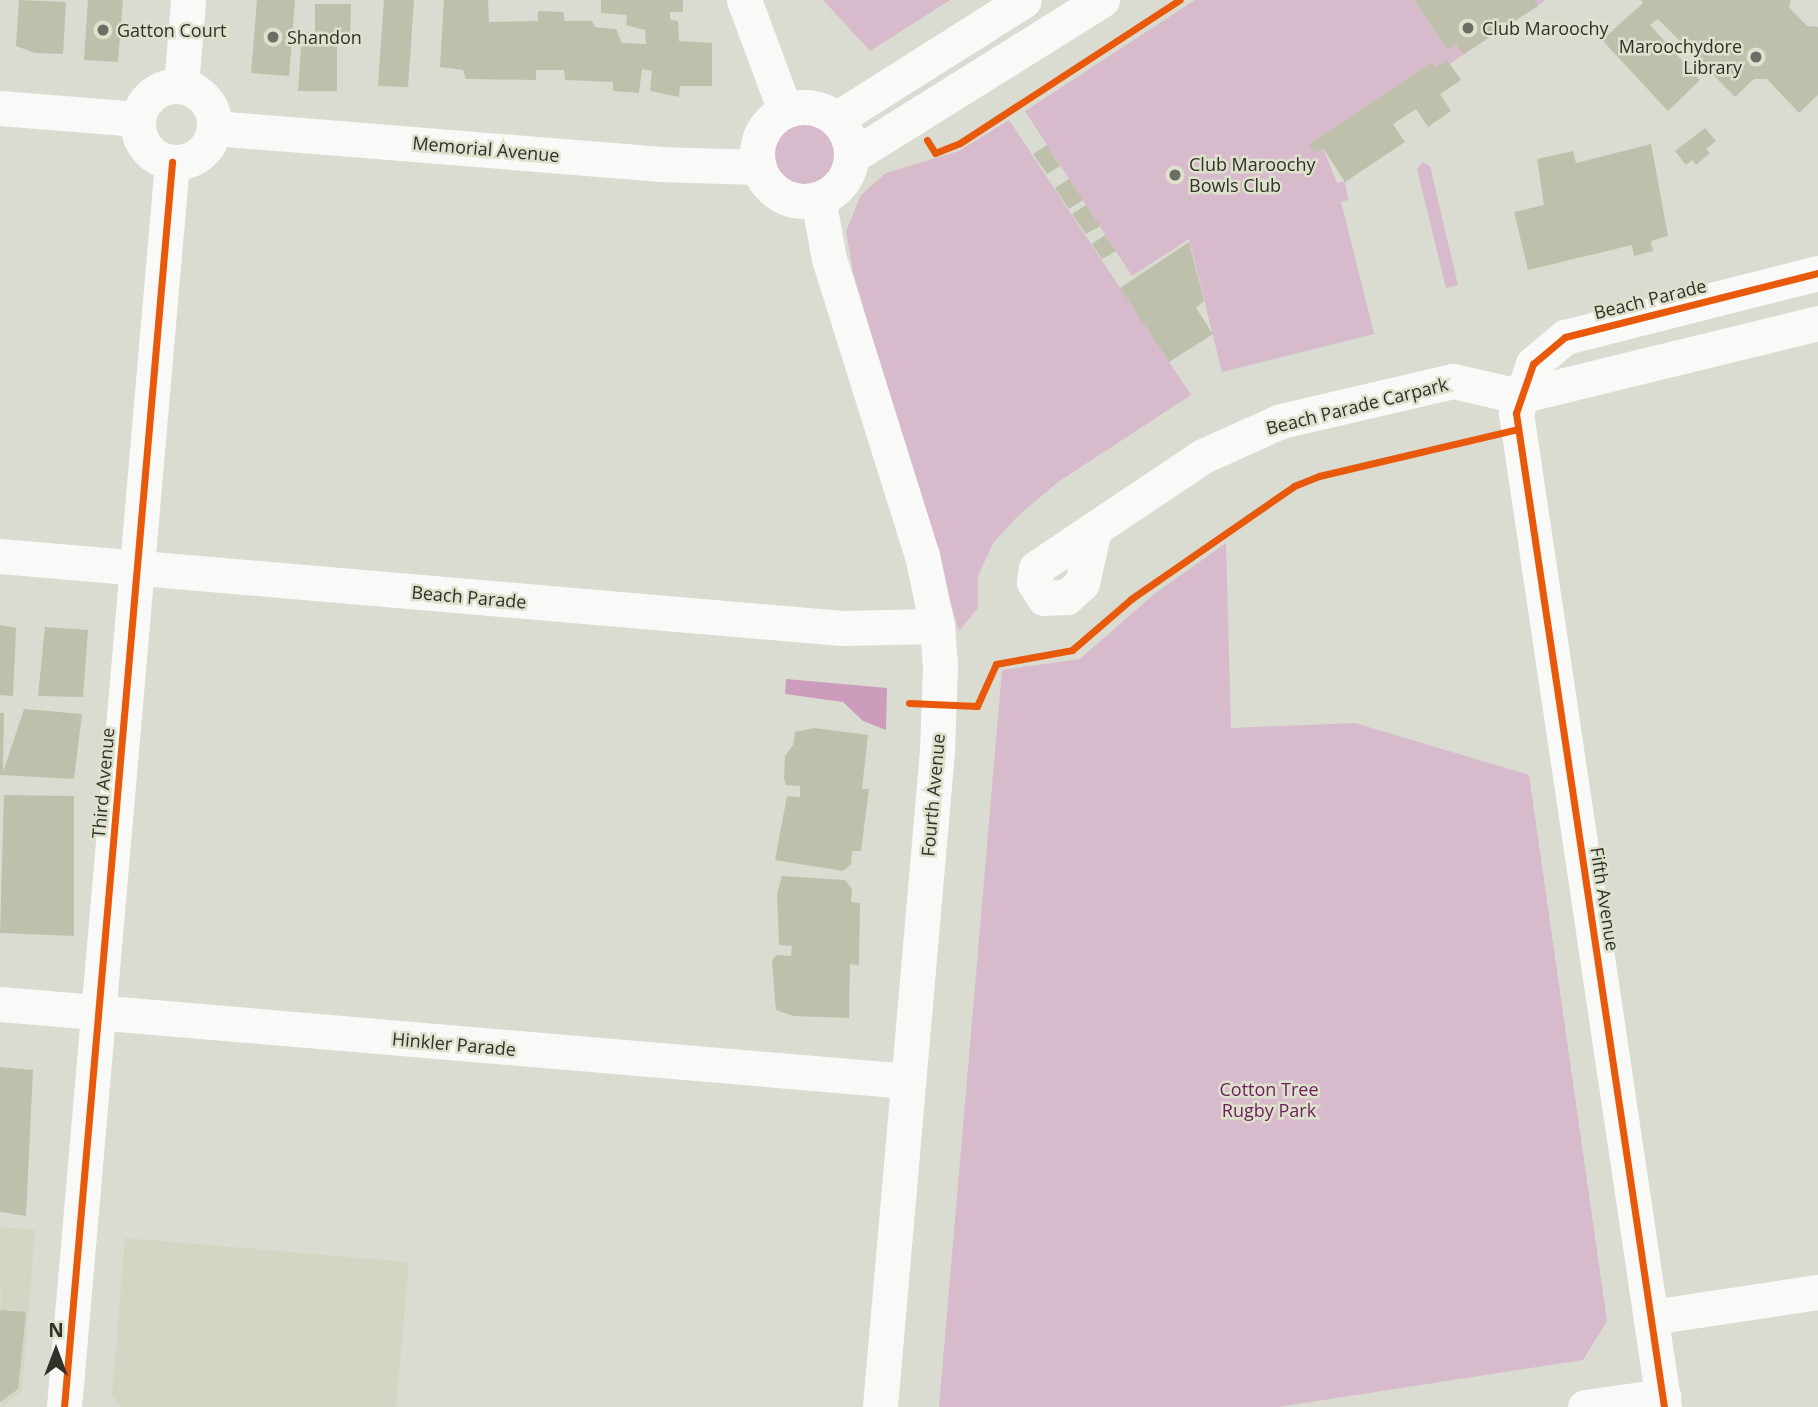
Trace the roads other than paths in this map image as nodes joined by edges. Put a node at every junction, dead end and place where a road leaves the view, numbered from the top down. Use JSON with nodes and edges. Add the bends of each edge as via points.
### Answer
{"nodes":[{"id":1,"x":188,"y":0,"type":"edge"},
{"id":2,"x":744,"y":0,"type":"edge"},
{"id":3,"x":1024,"y":0,"type":"edge"},
{"id":4,"x":1102,"y":0,"type":"edge"},
{"id":5,"x":181,"y":86,"type":"junction"},
{"id":6,"x":0,"y":108,"type":"edge"},
{"id":7,"x":785,"y":110,"type":"junction"},
{"id":8,"x":138,"y":119,"type":"junction"},
{"id":9,"x":836,"y":119,"type":"junction"},
{"id":10,"x":214,"y":128,"type":"junction"},
{"id":11,"x":852,"y":156,"type":"junction"},
{"id":12,"x":172,"y":162,"type":"junction"},
{"id":13,"x":758,"y":167,"type":"junction"},
{"id":14,"x":818,"y":198,"type":"junction"},
{"id":15,"x":1818,"y":273,"type":"edge"},
{"id":16,"x":1818,"y":323,"type":"edge"},
{"id":17,"x":1519,"y":396,"type":"junction"},
{"id":18,"x":1094,"y":528,"type":"dead end"},
{"id":19,"x":0,"y":556,"type":"edge"},
{"id":20,"x":137,"y":568,"type":"junction"},
{"id":21,"x":937,"y":626,"type":"junction"},
{"id":22,"x":0,"y":1004,"type":"edge"},
{"id":23,"x":100,"y":1013,"type":"junction"},
{"id":24,"x":908,"y":1081,"type":"junction"},
{"id":25,"x":1818,"y":1292,"type":"edge"},
{"id":26,"x":1651,"y":1317,"type":"junction"},
{"id":27,"x":1663,"y":1401,"type":"edge"},
{"id":28,"x":64,"y":1407,"type":"edge"},
{"id":29,"x":880,"y":1407,"type":"edge"},
{"id":30,"x":1585,"y":1407,"type":"edge"}],
"edges":[{"from":1,"to":5,"type":"street"},
{"from":2,"to":7,"type":"street"},
{"from":3,"to":9,"type":"street"},
{"from":4,"to":11,"type":"street"},
{"from":5,"to":8,"type":"street","via":[[158,90],[141,107]]},
{"from":5,"to":10,"type":"street","via":[[192,89],[209,105]]},
{"from":6,"to":8,"type":"street"},
{"from":7,"to":9,"type":"street","via":[[812,107]]},
{"from":7,"to":13,"type":"street","via":[[758,139]]},
{"from":8,"to":12,"type":"street","via":[[138,131],[149,152]]},
{"from":9,"to":11,"type":"street","via":[[850,141]]},
{"from":10,"to":12,"type":"street","via":[[204,150],[184,162]]},
{"from":10,"to":13,"type":"street","name":"Memorial Avenue","via":[[659,164]]},
{"from":11,"to":14,"type":"street","via":[[842,183]]},
{"from":12,"to":20,"type":"street","name":"Third Avenue"},
{"from":13,"to":14,"type":"street","via":[[765,180],[789,198]]},
{"from":14,"to":21,"type":"street","name":"Fourth Avenue","via":[[829,259],[922,555]]},
{"from":15,"to":17,"type":"street","name":"Beach Parade","via":[[1565,337],[1543,351]]},
{"from":16,"to":17,"type":"street"},
{"from":17,"to":18,"type":"street","name":"Beach Parade Carpark","via":[[1453,382],[1281,421],[1203,456]]},
{"from":17,"to":26,"type":"street","name":"Fifth Avenue","via":[[1520,443]]},
{"from":19,"to":20,"type":"street","name":"Beach Parade"},
{"from":20,"to":21,"type":"street","name":"Beach Parade","via":[[842,628]]},
{"from":20,"to":23,"type":"street","name":"Third Avenue"},
{"from":21,"to":24,"type":"street","name":"Fourth Avenue","via":[[939,729]]},
{"from":22,"to":23,"type":"street","name":"Hinkler Parade"},
{"from":23,"to":24,"type":"street","name":"Hinkler Parade"},
{"from":23,"to":28,"type":"street","name":"Third Avenue"},
{"from":24,"to":29,"type":"street","name":"Fourth Avenue"},
{"from":25,"to":26,"type":"street"},
{"from":26,"to":27,"type":"street","name":"Fifth Avenue"},
{"from":27,"to":30,"type":"street"}]}
